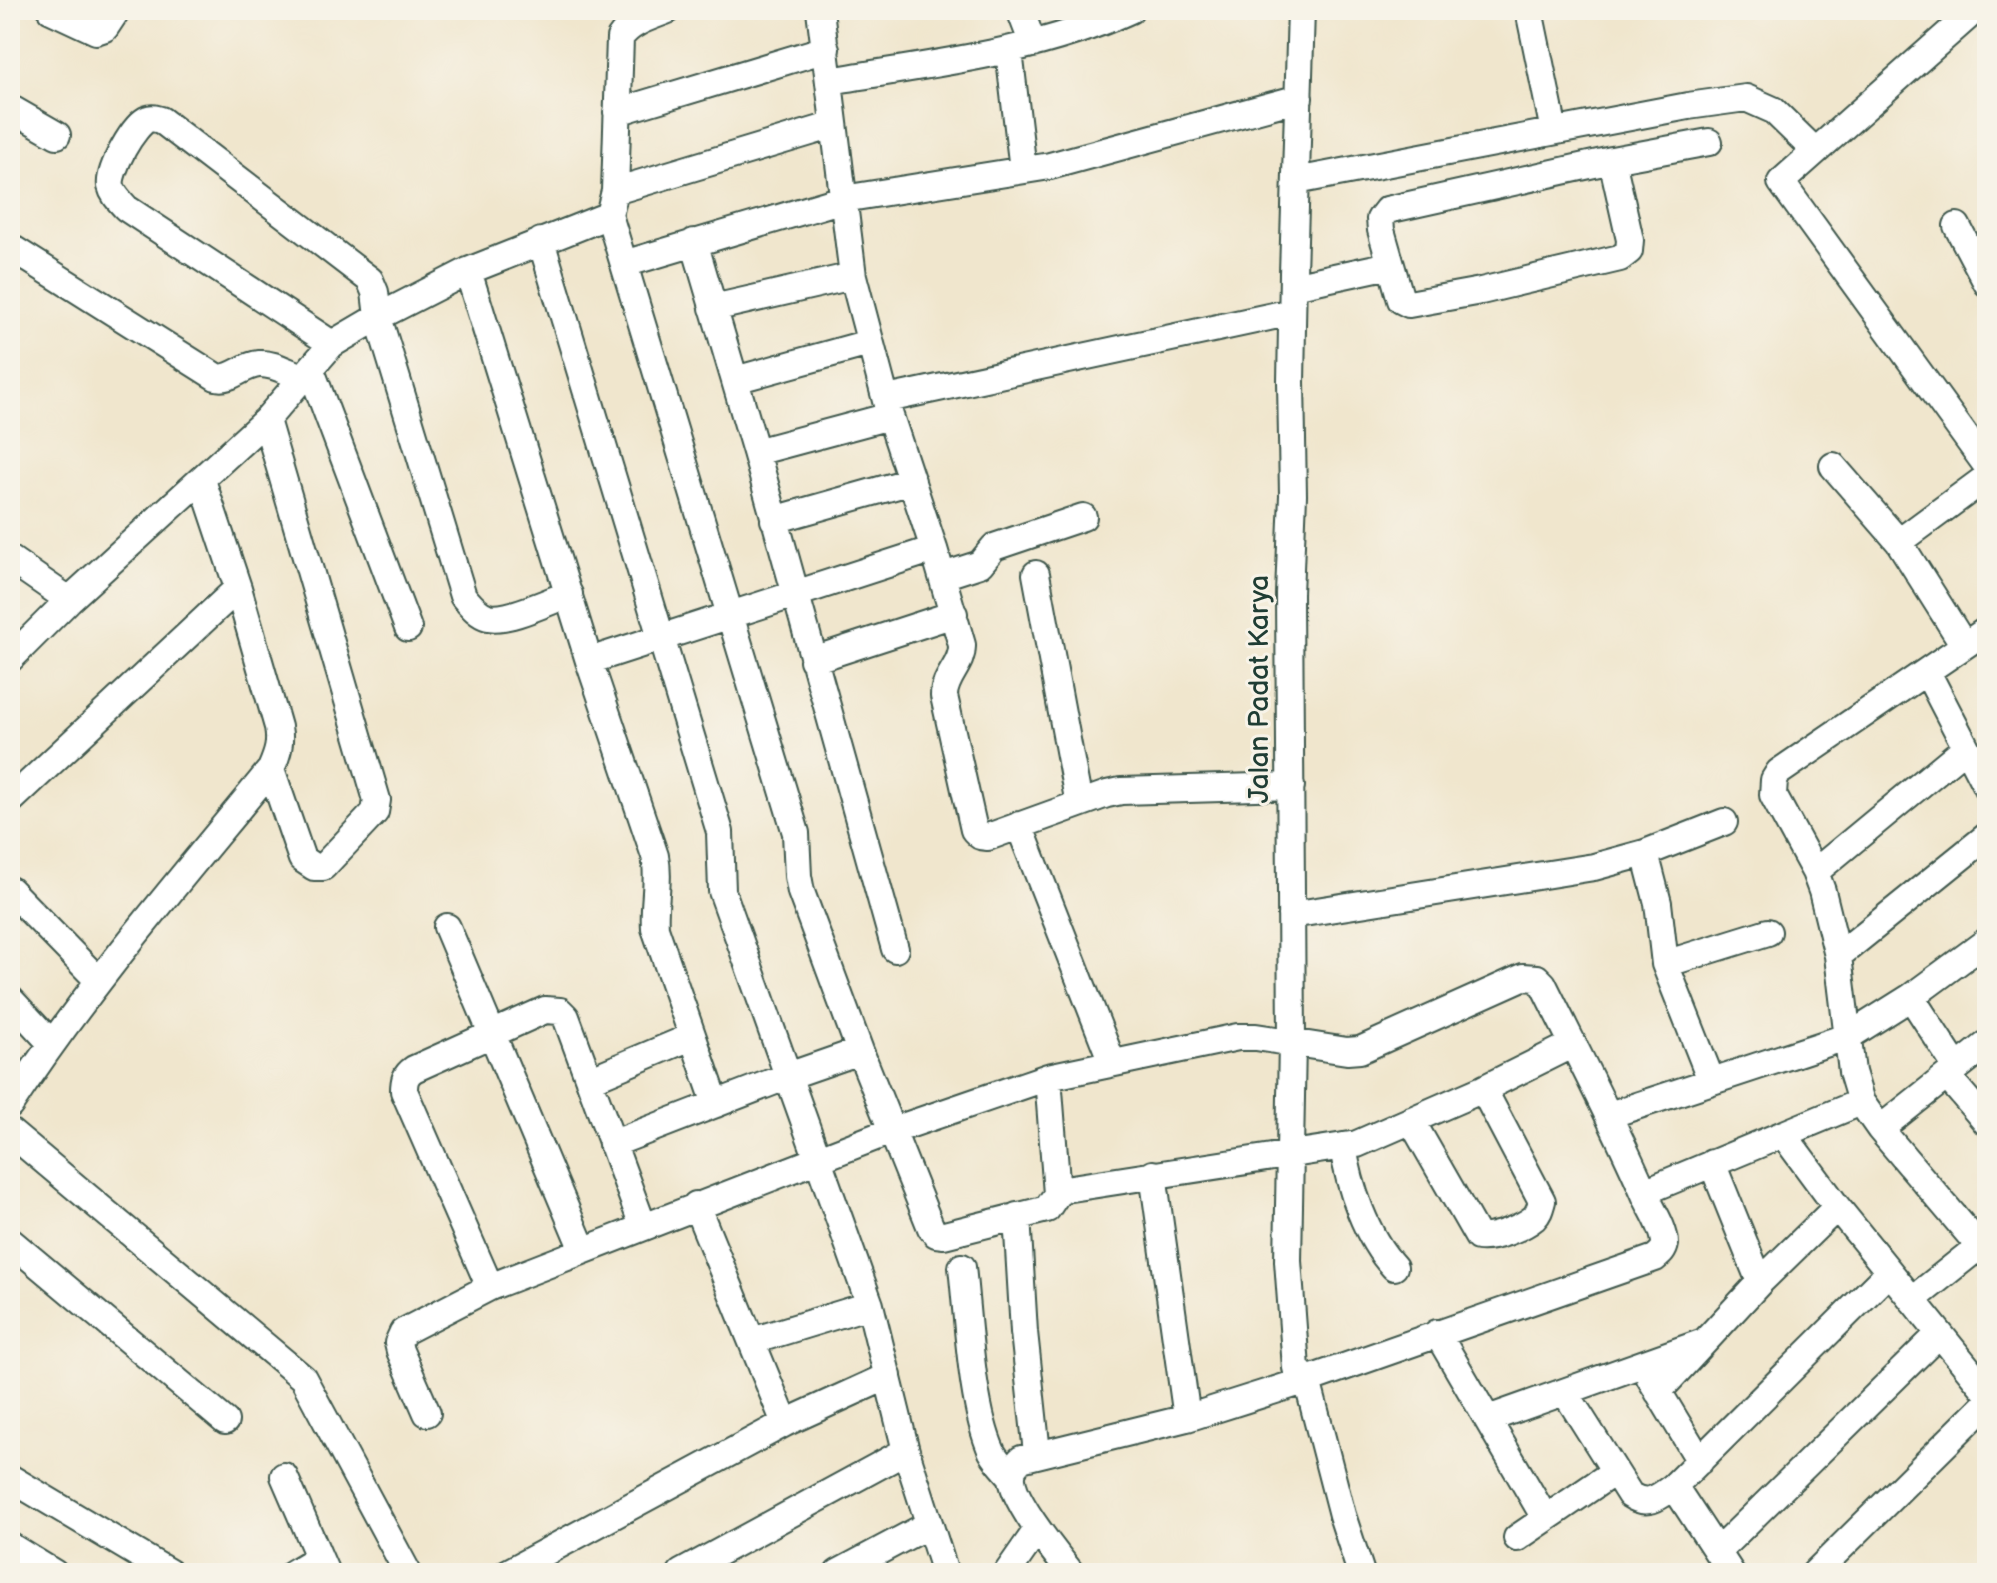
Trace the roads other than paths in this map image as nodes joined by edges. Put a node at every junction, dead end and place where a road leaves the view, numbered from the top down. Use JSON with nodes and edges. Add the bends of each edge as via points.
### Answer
{"nodes":[{"id":1,"x":51,"y":10,"type":"edge"},
{"id":2,"x":117,"y":10,"type":"edge"},
{"id":3,"x":668,"y":10,"type":"edge"},
{"id":4,"x":820,"y":10,"type":"edge"},
{"id":5,"x":1020,"y":10,"type":"edge"},
{"id":6,"x":1130,"y":10,"type":"edge"},
{"id":7,"x":1301,"y":10,"type":"edge"},
{"id":8,"x":1975,"y":10,"type":"edge"},
{"id":9,"x":1530,"y":15,"type":"dead end"},
{"id":10,"x":1103,"y":16,"type":"edge"},
{"id":11,"x":1021,"y":47,"type":"junction"},
{"id":12,"x":826,"y":49,"type":"junction"},
{"id":13,"x":830,"y":81,"type":"junction"},
{"id":14,"x":1299,"y":98,"type":"junction"},
{"id":15,"x":10,"y":108,"type":"edge"},
{"id":16,"x":617,"y":112,"type":"junction"},
{"id":17,"x":834,"y":125,"type":"junction"},
{"id":18,"x":1554,"y":131,"type":"junction"},
{"id":19,"x":57,"y":135,"type":"dead end"},
{"id":20,"x":1709,"y":142,"type":"dead end"},
{"id":21,"x":1815,"y":151,"type":"junction"},
{"id":22,"x":1612,"y":160,"type":"junction"},
{"id":23,"x":1023,"y":170,"type":"junction"},
{"id":24,"x":1296,"y":181,"type":"junction"},
{"id":25,"x":843,"y":199,"type":"junction"},
{"id":26,"x":612,"y":203,"type":"junction"},
{"id":27,"x":1957,"y":226,"type":"dead end"},
{"id":28,"x":541,"y":241,"type":"junction"},
{"id":29,"x":694,"y":242,"type":"junction"},
{"id":30,"x":10,"y":247,"type":"edge"},
{"id":31,"x":624,"y":264,"type":"junction"},
{"id":32,"x":1390,"y":265,"type":"junction"},
{"id":33,"x":468,"y":271,"type":"junction"},
{"id":34,"x":853,"y":276,"type":"junction"},
{"id":35,"x":1987,"y":283,"type":"edge"},
{"id":36,"x":1292,"y":299,"type":"junction"},
{"id":37,"x":713,"y":308,"type":"junction"},
{"id":38,"x":378,"y":317,"type":"junction"},
{"id":39,"x":869,"y":343,"type":"junction"},
{"id":40,"x":332,"y":344,"type":"junction"},
{"id":41,"x":307,"y":374,"type":"junction"},
{"id":42,"x":735,"y":380,"type":"junction"},
{"id":43,"x":888,"y":407,"type":"junction"},
{"id":44,"x":266,"y":420,"type":"junction"},
{"id":45,"x":756,"y":452,"type":"junction"},
{"id":46,"x":1833,"y":466,"type":"dead end"},
{"id":47,"x":1987,"y":466,"type":"edge"},
{"id":48,"x":1987,"y":477,"type":"edge"},
{"id":49,"x":202,"y":480,"type":"junction"},
{"id":50,"x":912,"y":481,"type":"junction"},
{"id":51,"x":1083,"y":517,"type":"dead end"},
{"id":52,"x":774,"y":520,"type":"junction"},
{"id":53,"x":1899,"y":542,"type":"junction"},
{"id":54,"x":934,"y":549,"type":"junction"},
{"id":55,"x":10,"y":559,"type":"edge"},
{"id":56,"x":1036,"y":574,"type":"dead end"},
{"id":57,"x":943,"y":576,"type":"junction"},
{"id":58,"x":238,"y":588,"type":"junction"},
{"id":59,"x":569,"y":594,"type":"junction"},
{"id":60,"x":795,"y":594,"type":"junction"},
{"id":61,"x":69,"y":600,"type":"junction"},
{"id":62,"x":954,"y":614,"type":"junction"},
{"id":63,"x":732,"y":615,"type":"junction"},
{"id":64,"x":408,"y":628,"type":"dead end"},
{"id":65,"x":1987,"y":630,"type":"edge"},
{"id":66,"x":661,"y":638,"type":"junction"},
{"id":67,"x":1964,"y":645,"type":"junction"},
{"id":68,"x":10,"y":659,"type":"edge"},
{"id":69,"x":813,"y":660,"type":"junction"},
{"id":70,"x":589,"y":661,"type":"junction"},
{"id":71,"x":1927,"y":672,"type":"junction"},
{"id":72,"x":1965,"y":748,"type":"junction"},
{"id":73,"x":271,"y":769,"type":"junction"},
{"id":74,"x":1291,"y":786,"type":"junction"},
{"id":75,"x":1987,"y":788,"type":"edge"},
{"id":76,"x":10,"y":801,"type":"edge"},
{"id":77,"x":1079,"y":804,"type":"junction"},
{"id":78,"x":1724,"y":822,"type":"dead end"},
{"id":79,"x":1019,"y":825,"type":"junction"},
{"id":80,"x":1987,"y":836,"type":"edge"},
{"id":81,"x":1645,"y":853,"type":"junction"},
{"id":82,"x":1815,"y":872,"type":"junction"},
{"id":83,"x":10,"y":890,"type":"edge"},
{"id":84,"x":1291,"y":915,"type":"junction"},
{"id":85,"x":447,"y":927,"type":"dead end"},
{"id":86,"x":1768,"y":932,"type":"dead end"},
{"id":87,"x":1987,"y":941,"type":"edge"},
{"id":88,"x":895,"y":949,"type":"dead end"},
{"id":89,"x":1838,"y":956,"type":"junction"},
{"id":90,"x":1665,"y":964,"type":"junction"},
{"id":91,"x":98,"y":980,"type":"junction"},
{"id":92,"x":1911,"y":997,"type":"junction"},
{"id":93,"x":10,"y":999,"type":"edge"},
{"id":94,"x":493,"y":1034,"type":"junction"},
{"id":95,"x":1849,"y":1036,"type":"junction"},
{"id":96,"x":691,"y":1037,"type":"junction"},
{"id":97,"x":1292,"y":1042,"type":"junction"},
{"id":98,"x":51,"y":1043,"type":"junction"},
{"id":99,"x":1573,"y":1044,"type":"junction"},
{"id":100,"x":1987,"y":1044,"type":"edge"},
{"id":101,"x":860,"y":1051,"type":"junction"},
{"id":102,"x":1112,"y":1062,"type":"junction"},
{"id":103,"x":1952,"y":1072,"type":"junction"},
{"id":104,"x":788,"y":1076,"type":"junction"},
{"id":105,"x":1048,"y":1077,"type":"junction"},
{"id":106,"x":589,"y":1080,"type":"junction"},
{"id":107,"x":1711,"y":1080,"type":"junction"},
{"id":108,"x":1483,"y":1089,"type":"junction"},
{"id":109,"x":1861,"y":1102,"type":"junction"},
{"id":110,"x":716,"y":1104,"type":"junction"},
{"id":111,"x":10,"y":1105,"type":"edge"},
{"id":112,"x":1609,"y":1115,"type":"junction"},
{"id":113,"x":1411,"y":1120,"type":"junction"},
{"id":114,"x":1987,"y":1123,"type":"edge"},
{"id":115,"x":1880,"y":1129,"type":"junction"},
{"id":116,"x":891,"y":1131,"type":"junction"},
{"id":117,"x":10,"y":1132,"type":"edge"},
{"id":118,"x":1783,"y":1134,"type":"junction"},
{"id":119,"x":612,"y":1144,"type":"junction"},
{"id":120,"x":1343,"y":1146,"type":"junction"},
{"id":121,"x":1289,"y":1155,"type":"junction"},
{"id":122,"x":819,"y":1157,"type":"junction"},
{"id":123,"x":1712,"y":1163,"type":"junction"},
{"id":124,"x":1153,"y":1174,"type":"junction"},
{"id":125,"x":1644,"y":1192,"type":"junction"},
{"id":126,"x":1057,"y":1194,"type":"junction"},
{"id":127,"x":696,"y":1205,"type":"junction"},
{"id":128,"x":1837,"y":1207,"type":"junction"},
{"id":129,"x":1017,"y":1216,"type":"junction"},
{"id":130,"x":643,"y":1226,"type":"junction"},
{"id":131,"x":10,"y":1241,"type":"edge"},
{"id":132,"x":1985,"y":1247,"type":"edge"},
{"id":133,"x":583,"y":1250,"type":"junction"},
{"id":134,"x":962,"y":1267,"type":"dead end"},
{"id":135,"x":1394,"y":1267,"type":"dead end"},
{"id":136,"x":1889,"y":1272,"type":"junction"},
{"id":137,"x":1760,"y":1282,"type":"junction"},
{"id":138,"x":490,"y":1287,"type":"junction"},
{"id":139,"x":1912,"y":1300,"type":"junction"},
{"id":140,"x":870,"y":1305,"type":"junction"},
{"id":141,"x":1437,"y":1333,"type":"junction"},
{"id":142,"x":1939,"y":1334,"type":"junction"},
{"id":143,"x":752,"y":1341,"type":"junction"},
{"id":144,"x":1705,"y":1342,"type":"junction"},
{"id":145,"x":1641,"y":1364,"type":"junction"},
{"id":146,"x":1302,"y":1374,"type":"junction"},
{"id":147,"x":888,"y":1376,"type":"junction"},
{"id":148,"x":1565,"y":1392,"type":"junction"},
{"id":149,"x":1658,"y":1392,"type":"junction"},
{"id":150,"x":1987,"y":1392,"type":"edge"},
{"id":151,"x":1987,"y":1403,"type":"edge"},
{"id":152,"x":427,"y":1413,"type":"dead end"},
{"id":153,"x":1187,"y":1418,"type":"junction"},
{"id":154,"x":1488,"y":1419,"type":"junction"},
{"id":155,"x":225,"y":1421,"type":"dead end"},
{"id":156,"x":785,"y":1423,"type":"junction"},
{"id":157,"x":906,"y":1451,"type":"junction"},
{"id":158,"x":1037,"y":1453,"type":"junction"},
{"id":159,"x":1700,"y":1461,"type":"junction"},
{"id":160,"x":1614,"y":1472,"type":"junction"},
{"id":161,"x":284,"y":1476,"type":"dead end"},
{"id":162,"x":1011,"y":1476,"type":"junction"},
{"id":163,"x":10,"y":1478,"type":"edge"},
{"id":164,"x":1674,"y":1486,"type":"junction"},
{"id":165,"x":1545,"y":1518,"type":"junction"},
{"id":166,"x":928,"y":1525,"type":"junction"},
{"id":167,"x":1037,"y":1530,"type":"junction"},
{"id":168,"x":1517,"y":1538,"type":"dead end"},
{"id":169,"x":10,"y":1546,"type":"edge"},
{"id":170,"x":1724,"y":1562,"type":"edge"},
{"id":171,"x":322,"y":1565,"type":"edge"},
{"id":172,"x":54,"y":1573,"type":"edge"},
{"id":173,"x":170,"y":1573,"type":"edge"},
{"id":174,"x":293,"y":1573,"type":"edge"},
{"id":175,"x":408,"y":1573,"type":"edge"},
{"id":176,"x":507,"y":1573,"type":"edge"},
{"id":177,"x":681,"y":1573,"type":"edge"},
{"id":178,"x":838,"y":1573,"type":"edge"},
{"id":179,"x":945,"y":1573,"type":"edge"},
{"id":180,"x":1007,"y":1573,"type":"edge"},
{"id":181,"x":1071,"y":1573,"type":"edge"},
{"id":182,"x":1361,"y":1573,"type":"edge"},
{"id":183,"x":1815,"y":1573,"type":"edge"}],
"edges":[{"from":1,"to":2,"type":"street","via":[[96,31],[105,28]]},
{"from":3,"to":16,"type":"street","via":[[634,24],[620,38]]},
{"from":4,"to":12,"type":"street"},
{"from":5,"to":11,"type":"street"},
{"from":6,"to":10,"type":"street"},
{"from":7,"to":14,"type":"street","name":"Jalan Padat Karya"},
{"from":8,"to":21,"type":"street"},
{"from":9,"to":18,"type":"street"},
{"from":10,"to":11,"type":"street"},
{"from":11,"to":13,"type":"street"},
{"from":11,"to":23,"type":"street"},
{"from":12,"to":13,"type":"street"},
{"from":12,"to":16,"type":"street"},
{"from":13,"to":17,"type":"street"},
{"from":14,"to":23,"type":"street"},
{"from":14,"to":24,"type":"street","name":"Jalan Padat Karya"},
{"from":15,"to":19,"type":"street"},
{"from":16,"to":26,"type":"street"},
{"from":17,"to":25,"type":"street"},
{"from":17,"to":26,"type":"street"},
{"from":18,"to":21,"type":"street","via":[[1746,98],[1773,110]]},
{"from":18,"to":24,"type":"street"},
{"from":20,"to":22,"type":"street"},
{"from":21,"to":47,"type":"street","via":[[1781,182]]},
{"from":22,"to":32,"type":"street","via":[[1387,210],[1380,223]]},
{"from":22,"to":32,"type":"street","via":[[1630,240],[1629,251],[1620,258],[1409,304],[1399,297]]},
{"from":23,"to":25,"type":"street"},
{"from":24,"to":36,"type":"street","name":"Jalan Padat Karya"},
{"from":25,"to":29,"type":"street"},
{"from":25,"to":34,"type":"street"},
{"from":26,"to":28,"type":"street"},
{"from":26,"to":31,"type":"street"},
{"from":27,"to":35,"type":"street"},
{"from":28,"to":33,"type":"street"},
{"from":28,"to":66,"type":"street"},
{"from":29,"to":31,"type":"street"},
{"from":29,"to":37,"type":"street"},
{"from":30,"to":41,"type":"street","via":[[216,377],[260,364]]},
{"from":31,"to":63,"type":"street"},
{"from":32,"to":36,"type":"street"},
{"from":33,"to":38,"type":"street"},
{"from":33,"to":59,"type":"street"},
{"from":34,"to":37,"type":"street"},
{"from":34,"to":39,"type":"street"},
{"from":36,"to":43,"type":"street"},
{"from":36,"to":74,"type":"street","name":"Jalan Padat Karya"},
{"from":37,"to":42,"type":"street"},
{"from":38,"to":40,"type":"street"},
{"from":38,"to":40,"type":"street","via":[[375,292],[360,270],[161,120],[145,120],[111,172],[117,198]]},
{"from":38,"to":59,"type":"street","via":[[463,596],[486,617],[502,618]]},
{"from":39,"to":42,"type":"street"},
{"from":39,"to":43,"type":"street"},
{"from":40,"to":41,"type":"street"},
{"from":41,"to":44,"type":"street"},
{"from":41,"to":64,"type":"street"},
{"from":42,"to":45,"type":"street"},
{"from":43,"to":45,"type":"street"},
{"from":43,"to":50,"type":"street"},
{"from":44,"to":49,"type":"street"},
{"from":44,"to":73,"type":"street","via":[[377,800],[375,812],[323,867],[314,867],[302,859]]},
{"from":45,"to":52,"type":"street"},
{"from":46,"to":53,"type":"street"},
{"from":48,"to":53,"type":"street"},
{"from":49,"to":58,"type":"street"},
{"from":49,"to":61,"type":"street"},
{"from":50,"to":52,"type":"street"},
{"from":50,"to":54,"type":"street"},
{"from":51,"to":57,"type":"street","via":[[994,547],[980,564]]},
{"from":52,"to":60,"type":"street"},
{"from":53,"to":67,"type":"street"},
{"from":54,"to":57,"type":"street"},
{"from":54,"to":60,"type":"street"},
{"from":55,"to":61,"type":"street"},
{"from":56,"to":77,"type":"street"},
{"from":57,"to":62,"type":"street"},
{"from":58,"to":73,"type":"street","via":[[278,727],[280,742]]},
{"from":58,"to":76,"type":"street"},
{"from":59,"to":70,"type":"street"},
{"from":60,"to":63,"type":"street"},
{"from":60,"to":69,"type":"street"},
{"from":61,"to":68,"type":"street"},
{"from":62,"to":69,"type":"street"},
{"from":62,"to":79,"type":"street","via":[[963,653],[944,696],[974,830],[988,837]]},
{"from":63,"to":66,"type":"street"},
{"from":63,"to":101,"type":"street","via":[[796,833],[801,892]]},
{"from":65,"to":67,"type":"street"},
{"from":66,"to":70,"type":"street"},
{"from":66,"to":104,"type":"street","via":[[720,832],[722,891]]},
{"from":67,"to":71,"type":"street"},
{"from":69,"to":88,"type":"street"},
{"from":70,"to":96,"type":"street","via":[[655,856],[655,928]]},
{"from":71,"to":72,"type":"street"},
{"from":71,"to":82,"type":"street","via":[[1774,780],[1773,795]]},
{"from":72,"to":75,"type":"street"},
{"from":72,"to":82,"type":"street"},
{"from":73,"to":91,"type":"street"},
{"from":74,"to":77,"type":"street","via":[[1138,790]]},
{"from":74,"to":84,"type":"street","name":"Jalan Padat Karya"},
{"from":77,"to":79,"type":"street"},
{"from":78,"to":81,"type":"street"},
{"from":79,"to":102,"type":"street"},
{"from":80,"to":89,"type":"street"},
{"from":81,"to":84,"type":"street","via":[[1594,867]]},
{"from":81,"to":90,"type":"street"},
{"from":82,"to":89,"type":"street"},
{"from":83,"to":91,"type":"street"},
{"from":84,"to":97,"type":"street","name":"Jalan Padat Karya"},
{"from":85,"to":94,"type":"street"},
{"from":86,"to":90,"type":"street"},
{"from":87,"to":92,"type":"street"},
{"from":89,"to":95,"type":"street"},
{"from":90,"to":107,"type":"street"},
{"from":91,"to":98,"type":"street"},
{"from":92,"to":95,"type":"street"},
{"from":92,"to":103,"type":"street"},
{"from":93,"to":98,"type":"street"},
{"from":94,"to":106,"type":"street","via":[[545,1010],[560,1011]]},
{"from":94,"to":133,"type":"street"},
{"from":94,"to":138,"type":"street","via":[[414,1069],[404,1082]]},
{"from":95,"to":107,"type":"street"},
{"from":95,"to":109,"type":"street"},
{"from":96,"to":106,"type":"street"},
{"from":96,"to":110,"type":"street"},
{"from":97,"to":99,"type":"street","via":[[1360,1050],[1530,976],[1543,984]]},
{"from":97,"to":102,"type":"street","via":[[1238,1037]]},
{"from":97,"to":121,"type":"street","name":"Jalan Padat Karya"},
{"from":98,"to":111,"type":"street"},
{"from":99,"to":108,"type":"street"},
{"from":99,"to":112,"type":"street"},
{"from":100,"to":103,"type":"street"},
{"from":101,"to":104,"type":"street"},
{"from":101,"to":116,"type":"street"},
{"from":102,"to":105,"type":"street"},
{"from":103,"to":114,"type":"street"},
{"from":103,"to":115,"type":"street"},
{"from":104,"to":110,"type":"street"},
{"from":104,"to":122,"type":"street"},
{"from":105,"to":116,"type":"street"},
{"from":105,"to":126,"type":"street"},
{"from":106,"to":119,"type":"street"},
{"from":107,"to":112,"type":"street"},
{"from":108,"to":113,"type":"street"},
{"from":108,"to":113,"type":"street","via":[[1542,1201],[1538,1214],[1527,1222],[1478,1237]]},
{"from":109,"to":115,"type":"street"},
{"from":109,"to":118,"type":"street"},
{"from":110,"to":119,"type":"street"},
{"from":112,"to":125,"type":"street"},
{"from":113,"to":120,"type":"street"},
{"from":115,"to":132,"type":"street"},
{"from":116,"to":122,"type":"street"},
{"from":116,"to":129,"type":"street","via":[[936,1234]]},
{"from":117,"to":175,"type":"street","via":[[303,1378]]},
{"from":118,"to":123,"type":"street"},
{"from":118,"to":128,"type":"street"},
{"from":119,"to":130,"type":"street"},
{"from":120,"to":121,"type":"street"},
{"from":120,"to":135,"type":"street","via":[[1359,1209]]},
{"from":121,"to":124,"type":"street"},
{"from":121,"to":146,"type":"street","name":"Jalan Padat Karya","via":[[1288,1261]]},
{"from":122,"to":127,"type":"street"},
{"from":122,"to":140,"type":"street"},
{"from":123,"to":125,"type":"street"},
{"from":123,"to":137,"type":"street"},
{"from":124,"to":126,"type":"street"},
{"from":124,"to":153,"type":"street"},
{"from":125,"to":141,"type":"street","via":[[1664,1237],[1665,1246],[1655,1258]]},
{"from":126,"to":129,"type":"street","via":[[1047,1209]]},
{"from":127,"to":130,"type":"street"},
{"from":127,"to":143,"type":"street"},
{"from":128,"to":136,"type":"street"},
{"from":128,"to":137,"type":"street"},
{"from":129,"to":158,"type":"street"},
{"from":130,"to":133,"type":"street"},
{"from":131,"to":155,"type":"street"},
{"from":132,"to":139,"type":"street"},
{"from":133,"to":138,"type":"street"},
{"from":134,"to":162,"type":"street","via":[[986,1435]]},
{"from":136,"to":139,"type":"street"},
{"from":136,"to":159,"type":"street"},
{"from":137,"to":144,"type":"street"},
{"from":138,"to":152,"type":"street","via":[[399,1337]]},
{"from":139,"to":142,"type":"street"},
{"from":140,"to":143,"type":"street"},
{"from":140,"to":147,"type":"street"},
{"from":141,"to":146,"type":"street"},
{"from":141,"to":154,"type":"street"},
{"from":142,"to":150,"type":"street"},
{"from":142,"to":170,"type":"street"},
{"from":143,"to":156,"type":"street"},
{"from":144,"to":145,"type":"street"},
{"from":144,"to":149,"type":"street"},
{"from":145,"to":148,"type":"street"},
{"from":145,"to":149,"type":"street"},
{"from":146,"to":153,"type":"street"},
{"from":146,"to":182,"type":"street","name":"Jalan Padat Karya"},
{"from":147,"to":156,"type":"street"},
{"from":147,"to":157,"type":"street"},
{"from":148,"to":154,"type":"street"},
{"from":148,"to":160,"type":"street"},
{"from":149,"to":159,"type":"street"},
{"from":151,"to":183,"type":"street"},
{"from":153,"to":158,"type":"street"},
{"from":154,"to":165,"type":"street"},
{"from":156,"to":176,"type":"street"},
{"from":157,"to":166,"type":"street"},
{"from":157,"to":177,"type":"street"},
{"from":158,"to":162,"type":"street","via":[[1021,1459]]},
{"from":159,"to":164,"type":"street"},
{"from":160,"to":164,"type":"street","via":[[1630,1495],[1646,1502]]},
{"from":160,"to":165,"type":"street"},
{"from":161,"to":171,"type":"street"},
{"from":162,"to":167,"type":"street"},
{"from":163,"to":173,"type":"street"},
{"from":164,"to":170,"type":"street"},
{"from":165,"to":168,"type":"street"},
{"from":166,"to":178,"type":"street"},
{"from":166,"to":179,"type":"street"},
{"from":167,"to":180,"type":"street"},
{"from":167,"to":181,"type":"street"},
{"from":169,"to":172,"type":"street"},
{"from":171,"to":174,"type":"street"}]}
